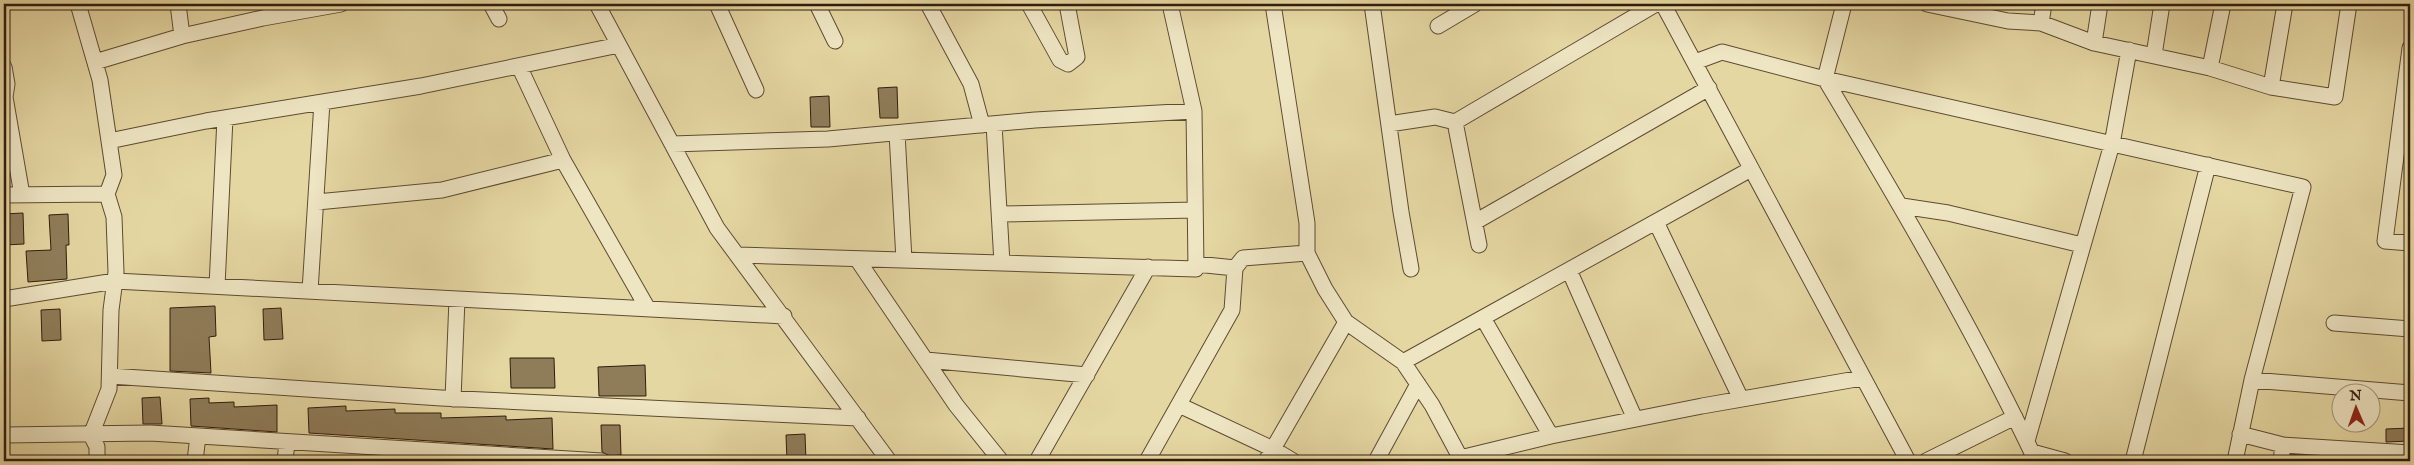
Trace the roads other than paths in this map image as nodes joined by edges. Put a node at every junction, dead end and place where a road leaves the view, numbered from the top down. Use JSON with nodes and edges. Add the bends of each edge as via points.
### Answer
{"nodes":[{"id":1,"x":78,"y":4,"type":"edge"},
{"id":2,"x":178,"y":4,"type":"edge"},
{"id":3,"x":341,"y":4,"type":"edge"},
{"id":4,"x":492,"y":4,"type":"edge"},
{"id":5,"x":597,"y":4,"type":"edge"},
{"id":6,"x":717,"y":4,"type":"edge"},
{"id":7,"x":818,"y":4,"type":"edge"},
{"id":8,"x":928,"y":4,"type":"edge"},
{"id":9,"x":1029,"y":4,"type":"edge"},
{"id":10,"x":1067,"y":4,"type":"edge"},
{"id":11,"x":1170,"y":4,"type":"edge"},
{"id":12,"x":1272,"y":4,"type":"edge"},
{"id":13,"x":1372,"y":4,"type":"edge"},
{"id":14,"x":1475,"y":4,"type":"edge"},
{"id":15,"x":1656,"y":4,"type":"edge"},
{"id":16,"x":1663,"y":4,"type":"edge"},
{"id":17,"x":1844,"y":4,"type":"edge"},
{"id":18,"x":1927,"y":4,"type":"edge"},
{"id":19,"x":2044,"y":4,"type":"edge"},
{"id":20,"x":2100,"y":4,"type":"edge"},
{"id":21,"x":2162,"y":4,"type":"edge"},
{"id":22,"x":2223,"y":4,"type":"edge"},
{"id":23,"x":2285,"y":4,"type":"edge"},
{"id":24,"x":2349,"y":4,"type":"edge"},
{"id":25,"x":1968,"y":8,"type":"edge"},
{"id":26,"x":499,"y":19,"type":"dead end"},
{"id":27,"x":2041,"y":23,"type":"junction"},
{"id":28,"x":1438,"y":26,"type":"dead end"},
{"id":29,"x":182,"y":36,"type":"junction"},
{"id":30,"x":835,"y":42,"type":"dead end"},
{"id":31,"x":2094,"y":43,"type":"junction"},
{"id":32,"x":620,"y":45,"type":"junction"},
{"id":33,"x":2410,"y":48,"type":"edge"},
{"id":34,"x":2129,"y":50,"type":"junction"},
{"id":35,"x":2154,"y":55,"type":"junction"},
{"id":36,"x":95,"y":62,"type":"junction"},
{"id":37,"x":1695,"y":62,"type":"junction"},
{"id":38,"x":519,"y":66,"type":"junction"},
{"id":39,"x":4,"y":67,"type":"edge"},
{"id":40,"x":2210,"y":68,"type":"junction"},
{"id":41,"x":1825,"y":79,"type":"junction"},
{"id":42,"x":2271,"y":87,"type":"junction"},
{"id":43,"x":1709,"y":88,"type":"junction"},
{"id":44,"x":756,"y":90,"type":"dead end"},
{"id":45,"x":4,"y":97,"type":"edge"},
{"id":46,"x":322,"y":102,"type":"junction"},
{"id":47,"x":1194,"y":111,"type":"junction"},
{"id":48,"x":225,"y":118,"type":"junction"},
{"id":49,"x":1455,"y":122,"type":"junction"},
{"id":50,"x":988,"y":124,"type":"junction"},
{"id":51,"x":1389,"y":124,"type":"junction"},
{"id":52,"x":897,"y":133,"type":"junction"},
{"id":53,"x":109,"y":141,"type":"junction"},
{"id":54,"x":672,"y":144,"type":"junction"},
{"id":55,"x":2112,"y":144,"type":"junction"},
{"id":56,"x":563,"y":160,"type":"junction"},
{"id":57,"x":2208,"y":165,"type":"junction"},
{"id":58,"x":1751,"y":169,"type":"junction"},
{"id":59,"x":107,"y":194,"type":"junction"},
{"id":60,"x":4,"y":195,"type":"edge"},
{"id":61,"x":22,"y":195,"type":"junction"},
{"id":62,"x":317,"y":202,"type":"junction"},
{"id":63,"x":1902,"y":206,"type":"junction"},
{"id":64,"x":1195,"y":210,"type":"junction"},
{"id":65,"x":1000,"y":214,"type":"junction"},
{"id":66,"x":1474,"y":222,"type":"junction"},
{"id":67,"x":1656,"y":222,"type":"junction"},
{"id":68,"x":2410,"y":243,"type":"edge"},
{"id":69,"x":1479,"y":245,"type":"dead end"},
{"id":70,"x":2082,"y":245,"type":"junction"},
{"id":71,"x":1307,"y":253,"type":"junction"},
{"id":72,"x":738,"y":255,"type":"junction"},
{"id":73,"x":857,"y":259,"type":"junction"},
{"id":74,"x":904,"y":260,"type":"junction"},
{"id":75,"x":1002,"y":263,"type":"junction"},
{"id":76,"x":1196,"y":264,"type":"junction"},
{"id":77,"x":1148,"y":268,"type":"junction"},
{"id":78,"x":1235,"y":268,"type":"junction"},
{"id":79,"x":1411,"y":269,"type":"dead end"},
{"id":80,"x":1569,"y":270,"type":"junction"},
{"id":81,"x":114,"y":281,"type":"junction"},
{"id":82,"x":217,"y":286,"type":"junction"},
{"id":83,"x":310,"y":291,"type":"junction"},
{"id":84,"x":457,"y":299,"type":"junction"},
{"id":85,"x":4,"y":300,"type":"edge"},
{"id":86,"x":648,"y":309,"type":"junction"},
{"id":87,"x":784,"y":316,"type":"junction"},
{"id":88,"x":1482,"y":318,"type":"junction"},
{"id":89,"x":1346,"y":322,"type":"junction"},
{"id":90,"x":2334,"y":323,"type":"dead end"},
{"id":91,"x":2410,"y":329,"type":"edge"},
{"id":92,"x":926,"y":360,"type":"junction"},
{"id":93,"x":1403,"y":362,"type":"junction"},
{"id":94,"x":1087,"y":375,"type":"junction"},
{"id":95,"x":110,"y":376,"type":"junction"},
{"id":96,"x":1862,"y":378,"type":"junction"},
{"id":97,"x":2252,"y":380,"type":"junction"},
{"id":98,"x":1418,"y":384,"type":"junction"},
{"id":99,"x":2410,"y":393,"type":"edge"},
{"id":100,"x":453,"y":399,"type":"junction"},
{"id":101,"x":1741,"y":399,"type":"junction"},
{"id":102,"x":1179,"y":406,"type":"junction"},
{"id":103,"x":2015,"y":417,"type":"junction"},
{"id":104,"x":858,"y":418,"type":"junction"},
{"id":105,"x":1635,"y":419,"type":"junction"},
{"id":106,"x":2240,"y":434,"type":"junction"},
{"id":107,"x":4,"y":435,"type":"edge"},
{"id":108,"x":91,"y":435,"type":"junction"},
{"id":109,"x":198,"y":436,"type":"junction"},
{"id":110,"x":1551,"y":436,"type":"junction"},
{"id":111,"x":287,"y":442,"type":"junction"},
{"id":112,"x":2283,"y":445,"type":"junction"},
{"id":113,"x":2032,"y":451,"type":"edge"},
{"id":114,"x":2410,"y":453,"type":"edge"},
{"id":115,"x":380,"y":455,"type":"edge"},
{"id":116,"x":1269,"y":455,"type":"edge"},
{"id":117,"x":467,"y":458,"type":"edge"},
{"id":118,"x":561,"y":460,"type":"edge"},
{"id":119,"x":1461,"y":460,"type":"edge"},
{"id":120,"x":97,"y":461,"type":"edge"},
{"id":121,"x":195,"y":461,"type":"edge"},
{"id":122,"x":286,"y":461,"type":"edge"},
{"id":123,"x":602,"y":461,"type":"edge"},
{"id":124,"x":889,"y":461,"type":"edge"},
{"id":125,"x":1001,"y":461,"type":"edge"},
{"id":126,"x":1038,"y":461,"type":"edge"},
{"id":127,"x":1147,"y":461,"type":"edge"},
{"id":128,"x":1293,"y":461,"type":"edge"},
{"id":129,"x":1376,"y":461,"type":"edge"},
{"id":130,"x":1908,"y":461,"type":"edge"},
{"id":131,"x":1926,"y":461,"type":"edge"},
{"id":132,"x":2065,"y":461,"type":"edge"},
{"id":133,"x":2133,"y":461,"type":"edge"},
{"id":134,"x":2235,"y":461,"type":"edge"},
{"id":135,"x":2281,"y":461,"type":"edge"}],
"edges":[{"from":1,"to":36,"type":"street"},
{"from":2,"to":29,"type":"street"},
{"from":3,"to":29,"type":"street"},
{"from":4,"to":26,"type":"street"},
{"from":5,"to":32,"type":"street"},
{"from":6,"to":44,"type":"street"},
{"from":7,"to":30,"type":"street"},
{"from":8,"to":50,"type":"street","via":[[971,84]]},
{"from":9,"to":10,"type":"street","via":[[1060,60],[1068,64],[1078,57]]},
{"from":11,"to":47,"type":"street"},
{"from":12,"to":71,"type":"street","via":[[1308,223]]},
{"from":13,"to":51,"type":"street"},
{"from":14,"to":28,"type":"street"},
{"from":15,"to":49,"type":"street"},
{"from":16,"to":37,"type":"street"},
{"from":17,"to":41,"type":"street"},
{"from":18,"to":25,"type":"street"},
{"from":19,"to":27,"type":"street"},
{"from":20,"to":31,"type":"street"},
{"from":21,"to":35,"type":"street"},
{"from":22,"to":40,"type":"street"},
{"from":23,"to":42,"type":"street"},
{"from":24,"to":42,"type":"street","via":[[2335,97]]},
{"from":25,"to":27,"type":"street","via":[[2008,21]]},
{"from":27,"to":31,"type":"street"},
{"from":29,"to":36,"type":"street"},
{"from":31,"to":34,"type":"street"},
{"from":32,"to":38,"type":"street"},
{"from":32,"to":54,"type":"street"},
{"from":33,"to":68,"type":"street","via":[[2385,241]]},
{"from":34,"to":35,"type":"street"},
{"from":34,"to":55,"type":"street"},
{"from":35,"to":40,"type":"street"},
{"from":36,"to":53,"type":"street"},
{"from":37,"to":41,"type":"street","via":[[1722,52]]},
{"from":37,"to":43,"type":"street"},
{"from":38,"to":46,"type":"street"},
{"from":38,"to":56,"type":"street"},
{"from":39,"to":45,"type":"street","via":[[7,84]]},
{"from":40,"to":42,"type":"street"},
{"from":41,"to":55,"type":"street"},
{"from":41,"to":63,"type":"street"},
{"from":43,"to":58,"type":"street"},
{"from":43,"to":66,"type":"street"},
{"from":45,"to":61,"type":"street"},
{"from":46,"to":48,"type":"street"},
{"from":46,"to":62,"type":"street"},
{"from":47,"to":50,"type":"street"},
{"from":47,"to":64,"type":"street"},
{"from":48,"to":53,"type":"street"},
{"from":48,"to":82,"type":"street"},
{"from":49,"to":51,"type":"street","via":[[1435,117]]},
{"from":49,"to":66,"type":"street"},
{"from":50,"to":52,"type":"street"},
{"from":50,"to":65,"type":"street"},
{"from":51,"to":79,"type":"street"},
{"from":52,"to":54,"type":"street","via":[[828,139]]},
{"from":52,"to":74,"type":"street"},
{"from":53,"to":59,"type":"street","via":[[114,174]]},
{"from":54,"to":72,"type":"street","via":[[718,228]]},
{"from":55,"to":57,"type":"street"},
{"from":55,"to":70,"type":"street"},
{"from":56,"to":62,"type":"street","via":[[442,190]]},
{"from":56,"to":86,"type":"street"},
{"from":57,"to":97,"type":"street","via":[[2303,187]]},
{"from":57,"to":133,"type":"street"},
{"from":58,"to":67,"type":"street"},
{"from":58,"to":96,"type":"street"},
{"from":59,"to":61,"type":"street"},
{"from":59,"to":81,"type":"street","via":[[114,217]]},
{"from":60,"to":61,"type":"street"},
{"from":62,"to":83,"type":"street"},
{"from":63,"to":70,"type":"street","via":[[1948,213]]},
{"from":63,"to":103,"type":"street"},
{"from":64,"to":65,"type":"street"},
{"from":64,"to":76,"type":"street"},
{"from":65,"to":75,"type":"street"},
{"from":66,"to":69,"type":"street"},
{"from":67,"to":80,"type":"street"},
{"from":67,"to":101,"type":"street"},
{"from":70,"to":113,"type":"street"},
{"from":71,"to":78,"type":"street","via":[[1243,258]]},
{"from":71,"to":89,"type":"street"},
{"from":72,"to":73,"type":"street"},
{"from":72,"to":87,"type":"street"},
{"from":73,"to":74,"type":"street"},
{"from":73,"to":92,"type":"street"},
{"from":74,"to":75,"type":"street"},
{"from":75,"to":77,"type":"street"},
{"from":76,"to":77,"type":"street","via":[[1196,269]]},
{"from":76,"to":78,"type":"street"},
{"from":77,"to":94,"type":"street"},
{"from":78,"to":102,"type":"street","via":[[1232,310]]},
{"from":80,"to":88,"type":"street"},
{"from":80,"to":105,"type":"street"},
{"from":81,"to":82,"type":"street"},
{"from":81,"to":85,"type":"street"},
{"from":81,"to":95,"type":"street"},
{"from":82,"to":83,"type":"street"},
{"from":83,"to":84,"type":"street"},
{"from":84,"to":86,"type":"street"},
{"from":84,"to":100,"type":"street"},
{"from":86,"to":87,"type":"street"},
{"from":87,"to":104,"type":"street"},
{"from":88,"to":93,"type":"street"},
{"from":88,"to":110,"type":"street"},
{"from":89,"to":93,"type":"street"},
{"from":89,"to":116,"type":"street"},
{"from":90,"to":91,"type":"street"},
{"from":92,"to":94,"type":"street"},
{"from":92,"to":125,"type":"street","via":[[956,406]]},
{"from":93,"to":98,"type":"street"},
{"from":94,"to":126,"type":"street"},
{"from":95,"to":100,"type":"street"},
{"from":95,"to":108,"type":"street","via":[[109,389]]},
{"from":96,"to":101,"type":"street"},
{"from":96,"to":130,"type":"street"},
{"from":97,"to":99,"type":"street"},
{"from":97,"to":106,"type":"street"},
{"from":98,"to":119,"type":"street"},
{"from":98,"to":129,"type":"street"},
{"from":100,"to":104,"type":"street"},
{"from":101,"to":105,"type":"street"},
{"from":102,"to":116,"type":"street"},
{"from":102,"to":127,"type":"street"},
{"from":103,"to":113,"type":"street"},
{"from":103,"to":131,"type":"street"},
{"from":104,"to":124,"type":"street"},
{"from":105,"to":110,"type":"street"},
{"from":106,"to":112,"type":"street"},
{"from":106,"to":134,"type":"street"},
{"from":107,"to":108,"type":"street"},
{"from":108,"to":109,"type":"street","via":[[150,433]]},
{"from":108,"to":120,"type":"street","via":[[97,447]]},
{"from":109,"to":111,"type":"street"},
{"from":109,"to":121,"type":"street"},
{"from":110,"to":119,"type":"street"},
{"from":111,"to":115,"type":"street"},
{"from":111,"to":122,"type":"street"},
{"from":112,"to":114,"type":"street"},
{"from":112,"to":135,"type":"street"},
{"from":113,"to":132,"type":"street"},
{"from":115,"to":117,"type":"street"},
{"from":116,"to":128,"type":"street"},
{"from":117,"to":118,"type":"street"},
{"from":118,"to":123,"type":"street"}]}
